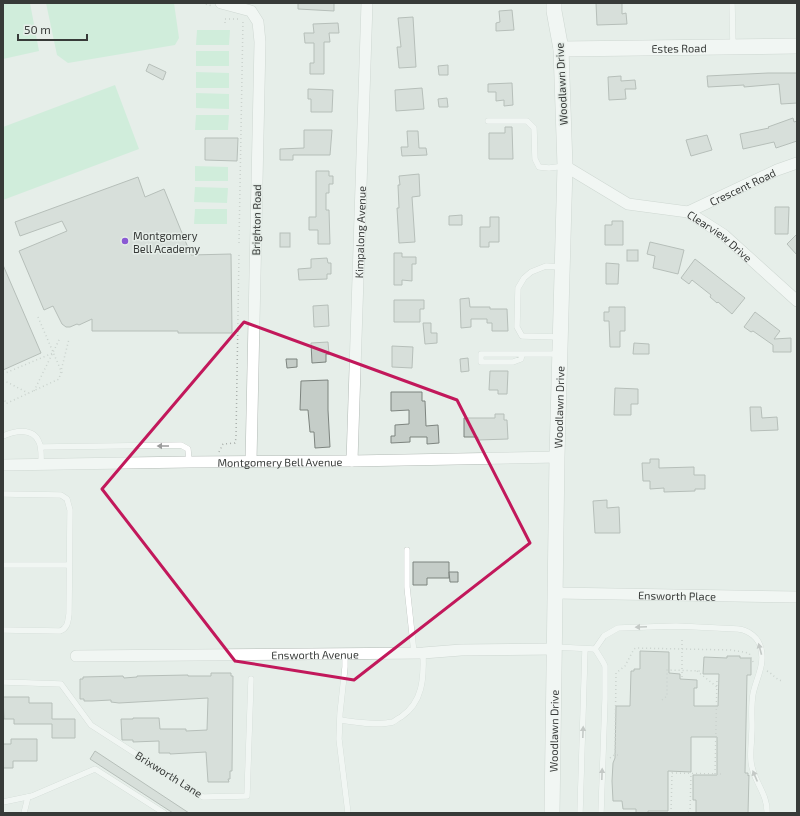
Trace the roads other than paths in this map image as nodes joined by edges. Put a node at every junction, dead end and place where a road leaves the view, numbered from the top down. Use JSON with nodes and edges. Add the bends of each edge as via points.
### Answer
{"nodes":[{"id":1,"x":367,"y":3,"type":"edge"},
{"id":2,"x":554,"y":3,"type":"edge"},
{"id":3,"x":732,"y":3,"type":"edge"},
{"id":4,"x":219,"y":5,"type":"edge"},
{"id":5,"x":733,"y":46,"type":"junction"},
{"id":6,"x":797,"y":46,"type":"edge"},
{"id":7,"x":562,"y":49,"type":"junction"},
{"id":8,"x":488,"y":121,"type":"dead end"},
{"id":9,"x":797,"y":163,"type":"edge"},
{"id":10,"x":565,"y":166,"type":"junction"},
{"id":11,"x":688,"y":212,"type":"junction"},
{"id":12,"x":562,"y":267,"type":"junction"},
{"id":13,"x":797,"y":301,"type":"edge"},
{"id":14,"x":561,"y":338,"type":"junction"},
{"id":15,"x":522,"y":354,"type":"junction"},
{"id":16,"x":560,"y":354,"type":"junction"},
{"id":17,"x":3,"y":436,"type":"edge"},
{"id":18,"x":41,"y":447,"type":"junction"},
{"id":19,"x":558,"y":457,"type":"junction"},
{"id":20,"x":251,"y":461,"type":"junction"},
{"id":21,"x":352,"y":461,"type":"junction"},
{"id":22,"x":189,"y":462,"type":"junction"},
{"id":23,"x":41,"y":464,"type":"junction"},
{"id":24,"x":3,"y":465,"type":"edge"},
{"id":25,"x":3,"y":494,"type":"edge"},
{"id":26,"x":407,"y":550,"type":"dead end"},
{"id":27,"x":3,"y":565,"type":"edge"},
{"id":28,"x":69,"y":565,"type":"junction"},
{"id":29,"x":556,"y":593,"type":"junction"},
{"id":30,"x":797,"y":597,"type":"edge"},
{"id":31,"x":3,"y":630,"type":"edge"},
{"id":32,"x":555,"y":648,"type":"junction"},
{"id":33,"x":585,"y":649,"type":"junction"},
{"id":34,"x":595,"y":649,"type":"junction"},
{"id":35,"x":419,"y":653,"type":"junction"},
{"id":36,"x":345,"y":654,"type":"junction"},
{"id":37,"x":76,"y":656,"type":"dead end"},
{"id":38,"x":251,"y":679,"type":"dead end"},
{"id":39,"x":3,"y":682,"type":"edge"},
{"id":40,"x":340,"y":720,"type":"junction"},
{"id":41,"x":28,"y":797,"type":"junction"},
{"id":42,"x":3,"y":802,"type":"edge"},
{"id":43,"x":24,"y":813,"type":"edge"},
{"id":44,"x":164,"y":813,"type":"edge"},
{"id":45,"x":348,"y":813,"type":"edge"},
{"id":46,"x":552,"y":813,"type":"edge"},
{"id":47,"x":580,"y":813,"type":"edge"},
{"id":48,"x":601,"y":813,"type":"edge"},
{"id":49,"x":767,"y":813,"type":"edge"}],
"edges":[{"from":1,"to":21,"type":"street","name":"Kimpalong Avenue"},
{"from":2,"to":7,"type":"main road","name":"Woodlawn Drive"},
{"from":3,"to":5,"type":"lane"},
{"from":4,"to":20,"type":"street","name":"Brighton Road","via":[[251,11],[258,22],[260,42]]},
{"from":5,"to":6,"type":"main road","name":"Estes Road"},
{"from":5,"to":7,"type":"main road","name":"Estes Road"},
{"from":7,"to":10,"type":"main road","name":"Woodlawn Drive"},
{"from":8,"to":10,"type":"lane","via":[[527,122],[534,128],[535,159],[538,167]]},
{"from":9,"to":11,"type":"street","name":"Crescent Road"},
{"from":10,"to":11,"type":"street","name":"Clearview Drive","via":[[628,204]]},
{"from":10,"to":12,"type":"main road","name":"Woodlawn Drive"},
{"from":11,"to":13,"type":"street","name":"Clearview Drive","via":[[724,235]]},
{"from":12,"to":14,"type":"main road","name":"Woodlawn Drive"},
{"from":12,"to":14,"type":"lane","via":[[546,266],[531,272],[518,288],[517,305],[517,326],[522,336]]},
{"from":14,"to":16,"type":"main road","name":"Woodlawn Drive"},
{"from":15,"to":15,"type":"lane","via":[[481,354],[481,362],[513,362],[521,359]]},
{"from":15,"to":16,"type":"lane"},
{"from":16,"to":19,"type":"main road","name":"Woodlawn Drive"},
{"from":17,"to":18,"type":"lane","via":[[14,431],[26,432],[39,440]]},
{"from":22,"to":18,"type":"lane","one_way":true,"via":[[188,449],[181,445]]},
{"from":18,"to":23,"type":"lane"},
{"from":19,"to":21,"type":"street","name":"Montgomery Bell Avenue"},
{"from":19,"to":29,"type":"main road","name":"Woodlawn Drive"},
{"from":20,"to":21,"type":"street","name":"Montgomery Bell Avenue"},
{"from":20,"to":22,"type":"street","name":"Montgomery Bell Avenue"},
{"from":22,"to":23,"type":"street","name":"Montgomery Bell Avenue"},
{"from":23,"to":24,"type":"street","name":"Montgomery Bell Avenue"},
{"from":25,"to":28,"type":"lane","via":[[64,496],[69,502],[70,510]]},
{"from":26,"to":35,"type":"lane","via":[[406,587]]},
{"from":27,"to":28,"type":"lane"},
{"from":28,"to":31,"type":"lane","via":[[69,614],[65,629]]},
{"from":29,"to":30,"type":"street","name":"Ensworth Place"},
{"from":29,"to":32,"type":"main road","name":"Woodlawn Drive"},
{"from":32,"to":33,"type":"lane"},
{"from":32,"to":35,"type":"street","name":"Ensworth Avenue"},
{"from":32,"to":46,"type":"main road","name":"Woodlawn Drive"},
{"from":33,"to":34,"type":"lane"},
{"from":47,"to":33,"type":"lane","one_way":true},
{"from":48,"to":34,"type":"lane","one_way":true,"via":[[605,666]]},
{"from":49,"to":34,"type":"lane","one_way":true,"via":[[765,798],[751,761],[752,699],[762,657],[760,646],[754,636],[738,629],[676,626],[624,628],[613,630],[604,636]]},
{"from":35,"to":36,"type":"street","name":"Ensworth Avenue"},
{"from":35,"to":40,"type":"lane","via":[[424,676],[419,694],[410,711],[394,722],[366,723]]},
{"from":36,"to":37,"type":"street","name":"Ensworth Avenue"},
{"from":36,"to":40,"type":"lane"},
{"from":38,"to":39,"type":"lane","name":"Brixworth Lane","via":[[247,796],[203,797],[91,725],[61,684]]},
{"from":40,"to":45,"type":"lane","via":[[339,739]]},
{"from":41,"to":42,"type":"lane"},
{"from":41,"to":43,"type":"lane"},
{"from":41,"to":44,"type":"lane","via":[[94,769]]}]}
